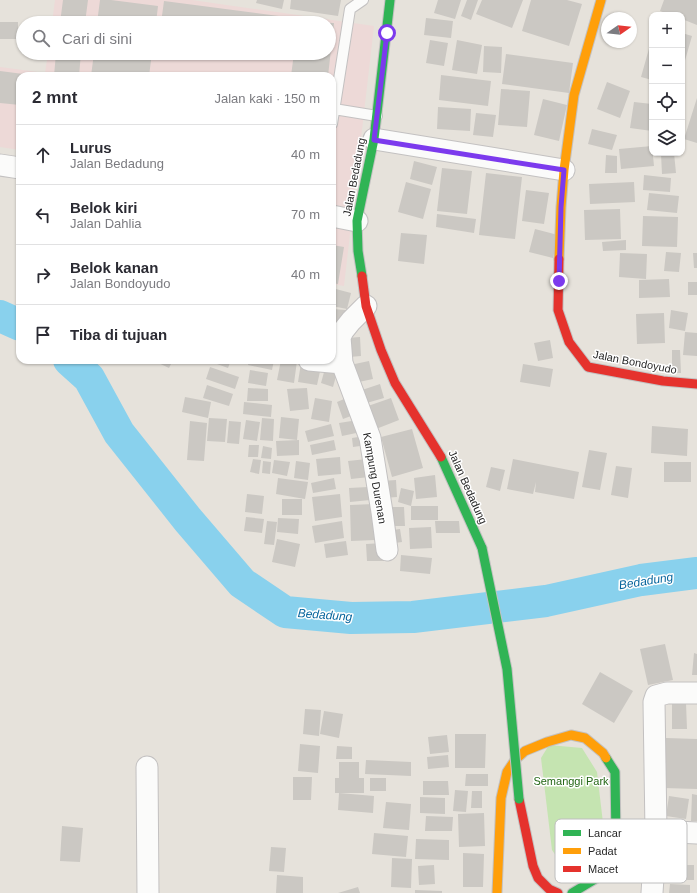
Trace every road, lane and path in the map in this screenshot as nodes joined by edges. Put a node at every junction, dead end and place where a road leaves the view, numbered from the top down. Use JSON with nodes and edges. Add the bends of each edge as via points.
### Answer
{"nodes":[{"id":1,"x":363,"y":0,"type":"edge"},
{"id":2,"x":390,"y":0,"type":"edge"},
{"id":3,"x":601,"y":0,"type":"edge"},
{"id":4,"x":336,"y":97,"type":"edge"},
{"id":5,"x":336,"y":109,"type":"edge"},
{"id":6,"x":377,"y":116,"type":"junction"},
{"id":7,"x":374,"y":140,"type":"junction"},
{"id":8,"x":0,"y":165,"type":"edge"},
{"id":9,"x":16,"y":167,"type":"edge"},
{"id":10,"x":564,"y":170,"type":"junction"},
{"id":11,"x":336,"y":217,"type":"edge"},
{"id":12,"x":357,"y":221,"type":"junction"},
{"id":13,"x":366,"y":306,"type":"junction"},
{"id":14,"x":336,"y":362,"type":"edge"},
{"id":15,"x":342,"y":363,"type":"junction"},
{"id":16,"x":697,"y":384,"type":"edge"},
{"id":17,"x":387,"y":550,"type":"dead end"},
{"id":18,"x":697,"y":693,"type":"edge"},
{"id":19,"x":147,"y":767,"type":"dead end"},
{"id":20,"x":616,"y":819,"type":"edge"},
{"id":21,"x":656,"y":819,"type":"edge"},
{"id":22,"x":687,"y":833,"type":"edge"},
{"id":23,"x":697,"y":833,"type":"edge"},
{"id":24,"x":590,"y":883,"type":"edge"},
{"id":25,"x":653,"y":883,"type":"edge"},
{"id":26,"x":148,"y":893,"type":"edge"},
{"id":27,"x":497,"y":893,"type":"edge"},
{"id":28,"x":558,"y":893,"type":"edge"},
{"id":29,"x":572,"y":893,"type":"edge"},
{"id":30,"x":652,"y":893,"type":"edge"}],
"edges":[{"from":1,"to":4,"type":"lane","via":[[350,10]]},
{"from":2,"to":6,"type":"main road","name":"Jalan Bedadung"},
{"from":3,"to":10,"type":"main road","name":"Jalan Bondoyudo","via":[[574,95]]},
{"from":5,"to":6,"type":"lane"},
{"from":6,"to":7,"type":"main road","name":"Jalan Bedadung"},
{"from":7,"to":10,"type":"street"},
{"from":7,"to":12,"type":"main road","name":"Jalan Bedadung"},
{"from":8,"to":9,"type":"street"},
{"from":10,"to":16,"type":"main road","name":"Jalan Bondoyudo","via":[[558,310],[569,342],[588,367],[663,381]]},
{"from":11,"to":12,"type":"street"},
{"from":12,"to":13,"type":"main road","name":"Jalan Bedadung","via":[[358,251]]},
{"from":13,"to":15,"type":"street","name":"Kampung Durenan","via":[[340,337]]},
{"from":13,"to":28,"type":"main road","name":"Jalan Bedadung","bridge":true,"via":[[395,383],[439,452],[482,548],[507,669],[519,799],[533,866],[538,878],[549,889]]},
{"from":14,"to":15,"type":"street"},
{"from":15,"to":17,"type":"street","name":"Kampung Durenan","via":[[370,438]]},
{"from":18,"to":21,"type":"street","via":[[662,694],[656,696],[654,702]]},
{"from":19,"to":26,"type":"street"},
{"from":20,"to":27,"type":"main road","via":[[615,772],[603,753],[585,738],[571,735],[525,751],[507,772],[501,798]]},
{"from":22,"to":23,"type":"street"},
{"from":24,"to":29,"type":"main road"},
{"from":25,"to":30,"type":"street"}]}
